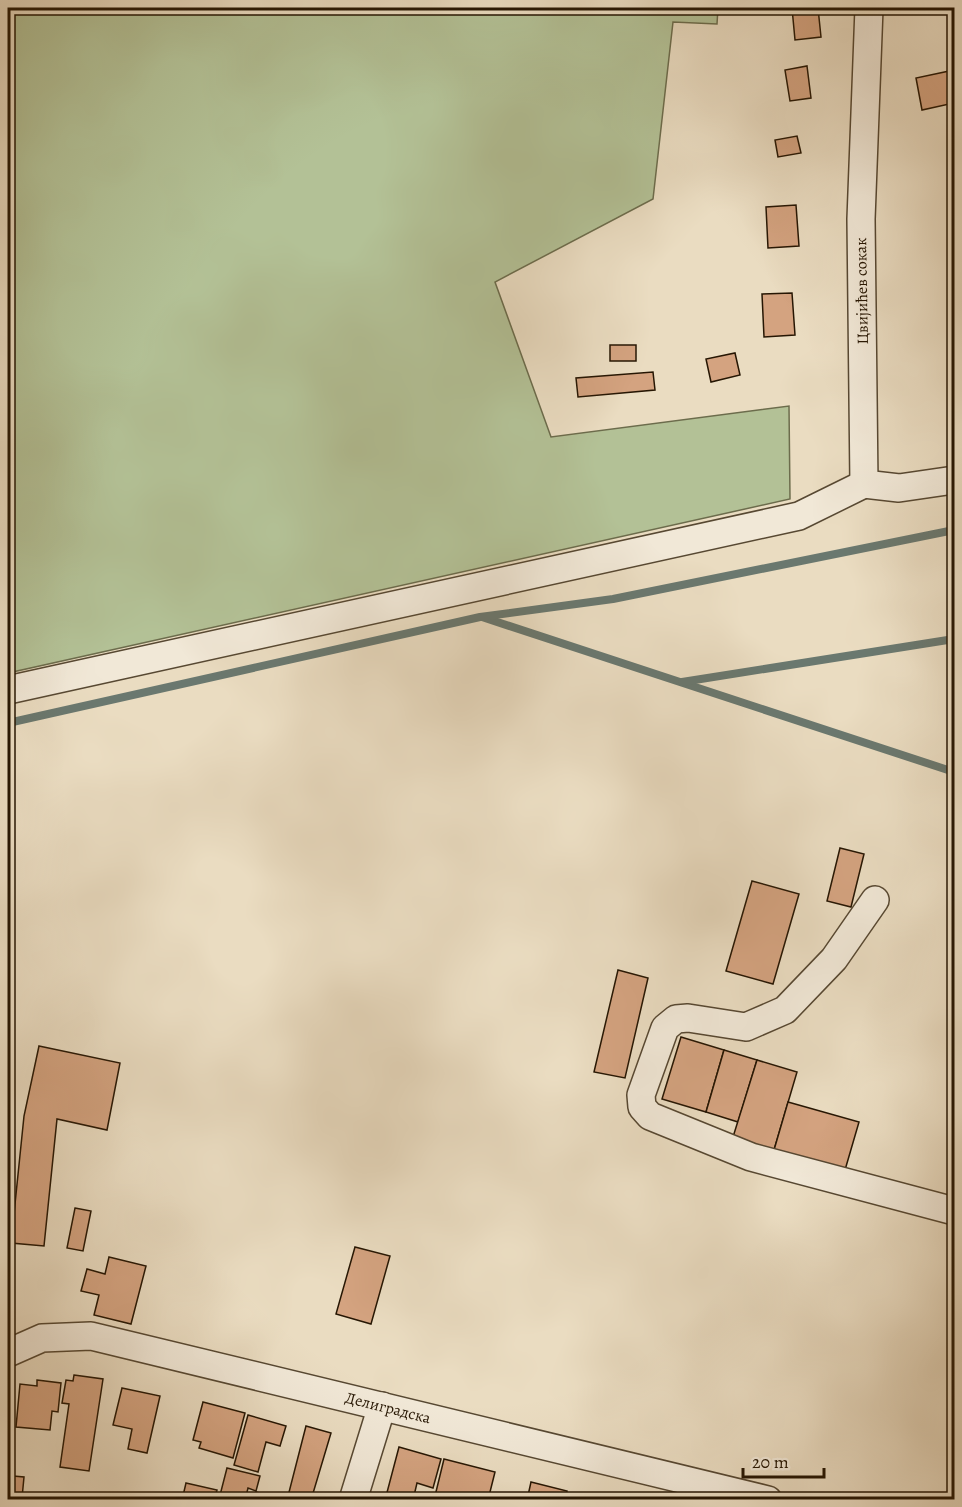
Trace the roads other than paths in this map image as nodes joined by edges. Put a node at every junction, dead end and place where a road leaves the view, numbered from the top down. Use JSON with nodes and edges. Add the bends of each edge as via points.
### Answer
{"nodes":[{"id":1,"x":869,"y":8,"type":"edge"},
{"id":2,"x":954,"y":480,"type":"edge"},
{"id":3,"x":864,"y":484,"type":"junction"},
{"id":4,"x":8,"y":690,"type":"edge"},
{"id":5,"x":875,"y":900,"type":"dead end"},
{"id":6,"x":954,"y":1211,"type":"edge"},
{"id":7,"x":8,"y":1353,"type":"edge"},
{"id":8,"x":382,"y":1406,"type":"junction"},
{"id":9,"x":353,"y":1500,"type":"edge"},
{"id":10,"x":768,"y":1500,"type":"edge"}],
"edges":[{"from":1,"to":3,"type":"street","name":"Цвијићев сокак","via":[[861,219]]},
{"from":2,"to":3,"type":"street","via":[[899,488]]},
{"from":3,"to":4,"type":"street","via":[[799,516]]},
{"from":5,"to":6,"type":"street","via":[[834,959],[785,1010],[746,1027],[688,1018],[676,1019],[665,1028],[641,1095],[642,1107],[650,1116],[751,1157]]},
{"from":7,"to":8,"type":"street","name":"Делиградска","via":[[42,1338],[91,1336]]},
{"from":8,"to":9,"type":"street"},
{"from":8,"to":10,"type":"street","name":"Делиградска"}]}
